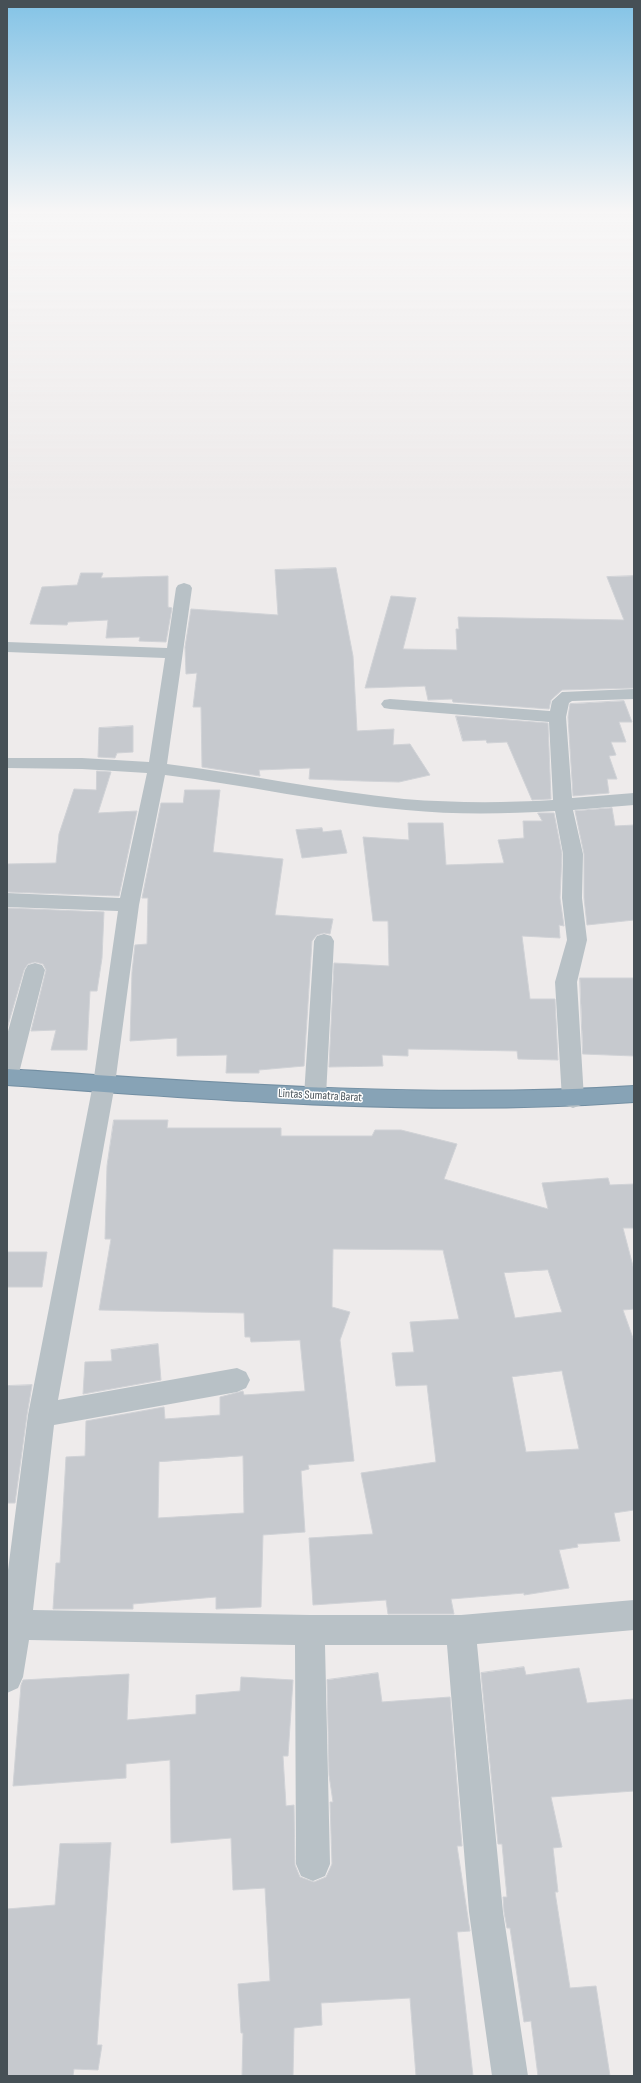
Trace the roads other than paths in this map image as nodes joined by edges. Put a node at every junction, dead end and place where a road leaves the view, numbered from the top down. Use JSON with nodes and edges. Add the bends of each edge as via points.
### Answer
{"nodes":[{"id":1,"x":184,"y":588,"type":"dead end"},
{"id":2,"x":7,"y":647,"type":"edge"},
{"id":3,"x":173,"y":654,"type":"junction"},
{"id":4,"x":634,"y":694,"type":"edge"},
{"id":5,"x":390,"y":704,"type":"dead end"},
{"id":6,"x":557,"y":716,"type":"junction"},
{"id":7,"x":7,"y":763,"type":"edge"},
{"id":8,"x":157,"y":768,"type":"junction"},
{"id":9,"x":634,"y":799,"type":"edge"},
{"id":10,"x":563,"y":805,"type":"junction"},
{"id":11,"x":7,"y":900,"type":"edge"},
{"id":12,"x":130,"y":905,"type":"junction"},
{"id":13,"x":324,"y":941,"type":"dead end"},
{"id":14,"x":35,"y":970,"type":"dead end"},
{"id":15,"x":7,"y":1077,"type":"edge"},
{"id":16,"x":104,"y":1084,"type":"junction"},
{"id":17,"x":634,"y":1094,"type":"edge"},
{"id":18,"x":315,"y":1096,"type":"junction"},
{"id":19,"x":572,"y":1099,"type":"junction"},
{"id":20,"x":237,"y":1380,"type":"dead end"},
{"id":21,"x":42,"y":1414,"type":"junction"},
{"id":22,"x":634,"y":1615,"type":"edge"},
{"id":23,"x":11,"y":1625,"type":"edge"},
{"id":24,"x":310,"y":1630,"type":"junction"},
{"id":25,"x":461,"y":1630,"type":"junction"},
{"id":26,"x":7,"y":1677,"type":"edge"},
{"id":27,"x":313,"y":1864,"type":"dead end"},
{"id":28,"x":510,"y":2076,"type":"edge"}],
"edges":[{"from":1,"to":3,"type":"street"},
{"from":2,"to":3,"type":"street"},
{"from":3,"to":8,"type":"street"},
{"from":4,"to":6,"type":"street","via":[[568,696],[561,701]]},
{"from":5,"to":6,"type":"street"},
{"from":6,"to":10,"type":"street"},
{"from":7,"to":8,"type":"street","via":[[102,763]]},
{"from":8,"to":10,"type":"street","via":[[337,796],[440,807],[500,809]]},
{"from":8,"to":12,"type":"street"},
{"from":9,"to":10,"type":"street"},
{"from":10,"to":19,"type":"street","via":[[573,854],[572,898],[577,940],[566,982]]},
{"from":11,"to":12,"type":"street"},
{"from":12,"to":16,"type":"street"},
{"from":13,"to":18,"type":"street"},
{"from":14,"to":15,"type":"street"},
{"from":15,"to":16,"type":"highway","name":"Lintas Sumatra Barat"},
{"from":16,"to":18,"type":"highway","name":"Lintas Sumatra Barat"},
{"from":16,"to":21,"type":"street"},
{"from":17,"to":19,"type":"highway","name":"Lintas Sumatra Barat"},
{"from":18,"to":19,"type":"highway","name":"Lintas Sumatra Barat","via":[[412,1100]]},
{"from":20,"to":21,"type":"street"},
{"from":21,"to":23,"type":"street"},
{"from":22,"to":25,"type":"street"},
{"from":23,"to":24,"type":"street"},
{"from":23,"to":26,"type":"street"},
{"from":24,"to":25,"type":"street"},
{"from":24,"to":27,"type":"street"},
{"from":25,"to":28,"type":"street","via":[[486,1912]]}]}
